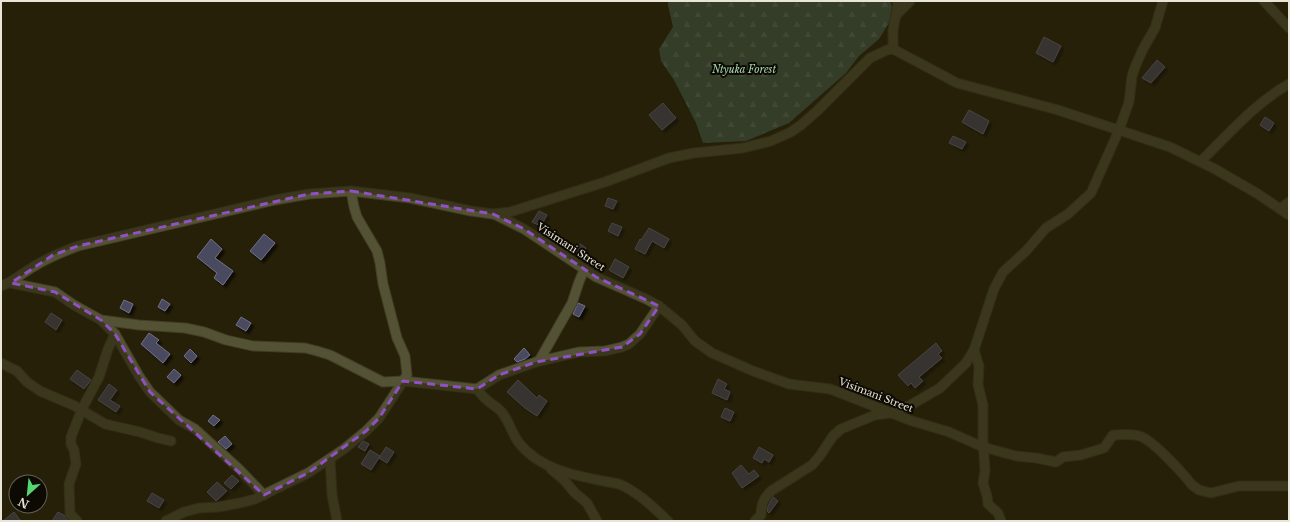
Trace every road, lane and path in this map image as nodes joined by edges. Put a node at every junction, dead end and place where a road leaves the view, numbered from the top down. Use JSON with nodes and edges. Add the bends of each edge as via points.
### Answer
{"nodes":[{"id":1,"x":897,"y":1,"type":"edge"},
{"id":2,"x":910,"y":1,"type":"edge"},
{"id":3,"x":1163,"y":1,"type":"edge"},
{"id":4,"x":1264,"y":1,"type":"edge"},
{"id":5,"x":895,"y":16,"type":"junction"},
{"id":6,"x":1289,"y":28,"type":"edge"},
{"id":7,"x":893,"y":49,"type":"junction"},
{"id":8,"x":1289,"y":84,"type":"edge"},
{"id":9,"x":1119,"y":130,"type":"junction"},
{"id":10,"x":1201,"y":161,"type":"junction"},
{"id":11,"x":352,"y":191,"type":"junction"},
{"id":12,"x":1289,"y":202,"type":"edge"},
{"id":13,"x":1280,"y":209,"type":"junction"},
{"id":14,"x":493,"y":214,"type":"junction"},
{"id":15,"x":1289,"y":215,"type":"edge"},
{"id":16,"x":584,"y":270,"type":"junction"},
{"id":17,"x":10,"y":283,"type":"junction"},
{"id":18,"x":1,"y":286,"type":"edge"},
{"id":19,"x":659,"y":306,"type":"junction"},
{"id":20,"x":101,"y":320,"type":"junction"},
{"id":21,"x":115,"y":334,"type":"junction"},
{"id":22,"x":974,"y":350,"type":"junction"},
{"id":23,"x":539,"y":362,"type":"junction"},
{"id":24,"x":1,"y":363,"type":"edge"},
{"id":25,"x":403,"y":381,"type":"junction"},
{"id":26,"x":476,"y":389,"type":"junction"},
{"id":27,"x":82,"y":409,"type":"junction"},
{"id":28,"x":891,"y":413,"type":"junction"},
{"id":29,"x":171,"y":441,"type":"dead end"},
{"id":30,"x":983,"y":447,"type":"junction"},
{"id":31,"x":330,"y":459,"type":"junction"},
{"id":32,"x":547,"y":466,"type":"junction"},
{"id":33,"x":1289,"y":486,"type":"edge"},
{"id":34,"x":264,"y":495,"type":"junction"},
{"id":35,"x":77,"y":521,"type":"edge"},
{"id":36,"x":166,"y":521,"type":"edge"},
{"id":37,"x":337,"y":521,"type":"edge"},
{"id":38,"x":597,"y":521,"type":"edge"},
{"id":39,"x":668,"y":521,"type":"edge"},
{"id":40,"x":755,"y":521,"type":"edge"},
{"id":41,"x":1000,"y":521,"type":"edge"}],
"edges":[{"from":1,"to":5,"type":"street"},
{"from":2,"to":5,"type":"street"},
{"from":3,"to":9,"type":"street","via":[[1155,28],[1135,67],[1129,102]]},
{"from":4,"to":6,"type":"street"},
{"from":5,"to":7,"type":"street"},
{"from":7,"to":9,"type":"street","via":[[957,83],[1058,110]]},
{"from":7,"to":14,"type":"street","via":[[870,58],[801,125],[771,141],[743,148],[669,158],[605,182],[510,212]]},
{"from":8,"to":10,"type":"street","via":[[1265,99]]},
{"from":9,"to":10,"type":"street","via":[[1170,147]]},
{"from":9,"to":22,"type":"street","via":[[1091,193],[1068,214],[1046,228],[1001,275],[990,299]]},
{"from":10,"to":13,"type":"street"},
{"from":11,"to":14,"type":"street","via":[[410,198]]},
{"from":11,"to":17,"type":"street","via":[[275,200],[78,246],[53,256]]},
{"from":11,"to":25,"type":"street","via":[[357,216],[380,263],[397,338],[405,356],[407,368]]},
{"from":12,"to":13,"type":"street"},
{"from":13,"to":15,"type":"street"},
{"from":14,"to":16,"type":"street","name":"Visimani Street","via":[[524,229]]},
{"from":16,"to":19,"type":"street","name":"Visimani Street"},
{"from":16,"to":23,"type":"street","via":[[572,303]]},
{"from":17,"to":18,"type":"street"},
{"from":17,"to":20,"type":"street","via":[[55,292],[74,306]]},
{"from":19,"to":23,"type":"street","via":[[640,334],[629,344],[606,351],[580,352]]},
{"from":19,"to":28,"type":"street","name":"Visimani Street","via":[[682,325],[695,341],[729,361],[789,384],[830,389]]},
{"from":20,"to":21,"type":"street"},
{"from":20,"to":25,"type":"street","via":[[185,328],[253,346],[311,349],[330,355],[380,381]]},
{"from":21,"to":27,"type":"street","via":[[99,377]]},
{"from":21,"to":34,"type":"street","via":[[150,392],[179,420],[194,429],[238,468]]},
{"from":22,"to":28,"type":"street","via":[[966,363],[942,386],[909,406]]},
{"from":22,"to":30,"type":"street","via":[[979,366],[978,385],[983,405]]},
{"from":23,"to":26,"type":"street","via":[[499,375]]},
{"from":24,"to":27,"type":"street","via":[[17,371],[27,382],[40,390]]},
{"from":25,"to":26,"type":"street"},
{"from":25,"to":31,"type":"street","via":[[379,418]]},
{"from":26,"to":32,"type":"street","via":[[503,413],[520,444]]},
{"from":27,"to":29,"type":"street","via":[[105,424]]},
{"from":27,"to":35,"type":"street","via":[[71,437],[76,464],[68,484],[70,514]]},
{"from":28,"to":30,"type":"street","name":"Visimani Street","via":[[949,432]]},
{"from":28,"to":40,"type":"street","via":[[875,415],[841,429],[812,465],[766,496],[761,506],[761,515]]},
{"from":30,"to":33,"type":"street","name":"Visimani Street","via":[[1058,462],[1063,457],[1104,448],[1113,435],[1135,435],[1154,446],[1198,490],[1211,493],[1240,486]]},
{"from":30,"to":41,"type":"street","via":[[983,483],[988,503],[998,512]]},
{"from":31,"to":34,"type":"street"},
{"from":31,"to":37,"type":"street","via":[[332,495]]},
{"from":32,"to":38,"type":"street","via":[[587,503]]},
{"from":32,"to":39,"type":"street","via":[[627,487]]},
{"from":34,"to":36,"type":"street","via":[[240,504],[199,508]]}]}
